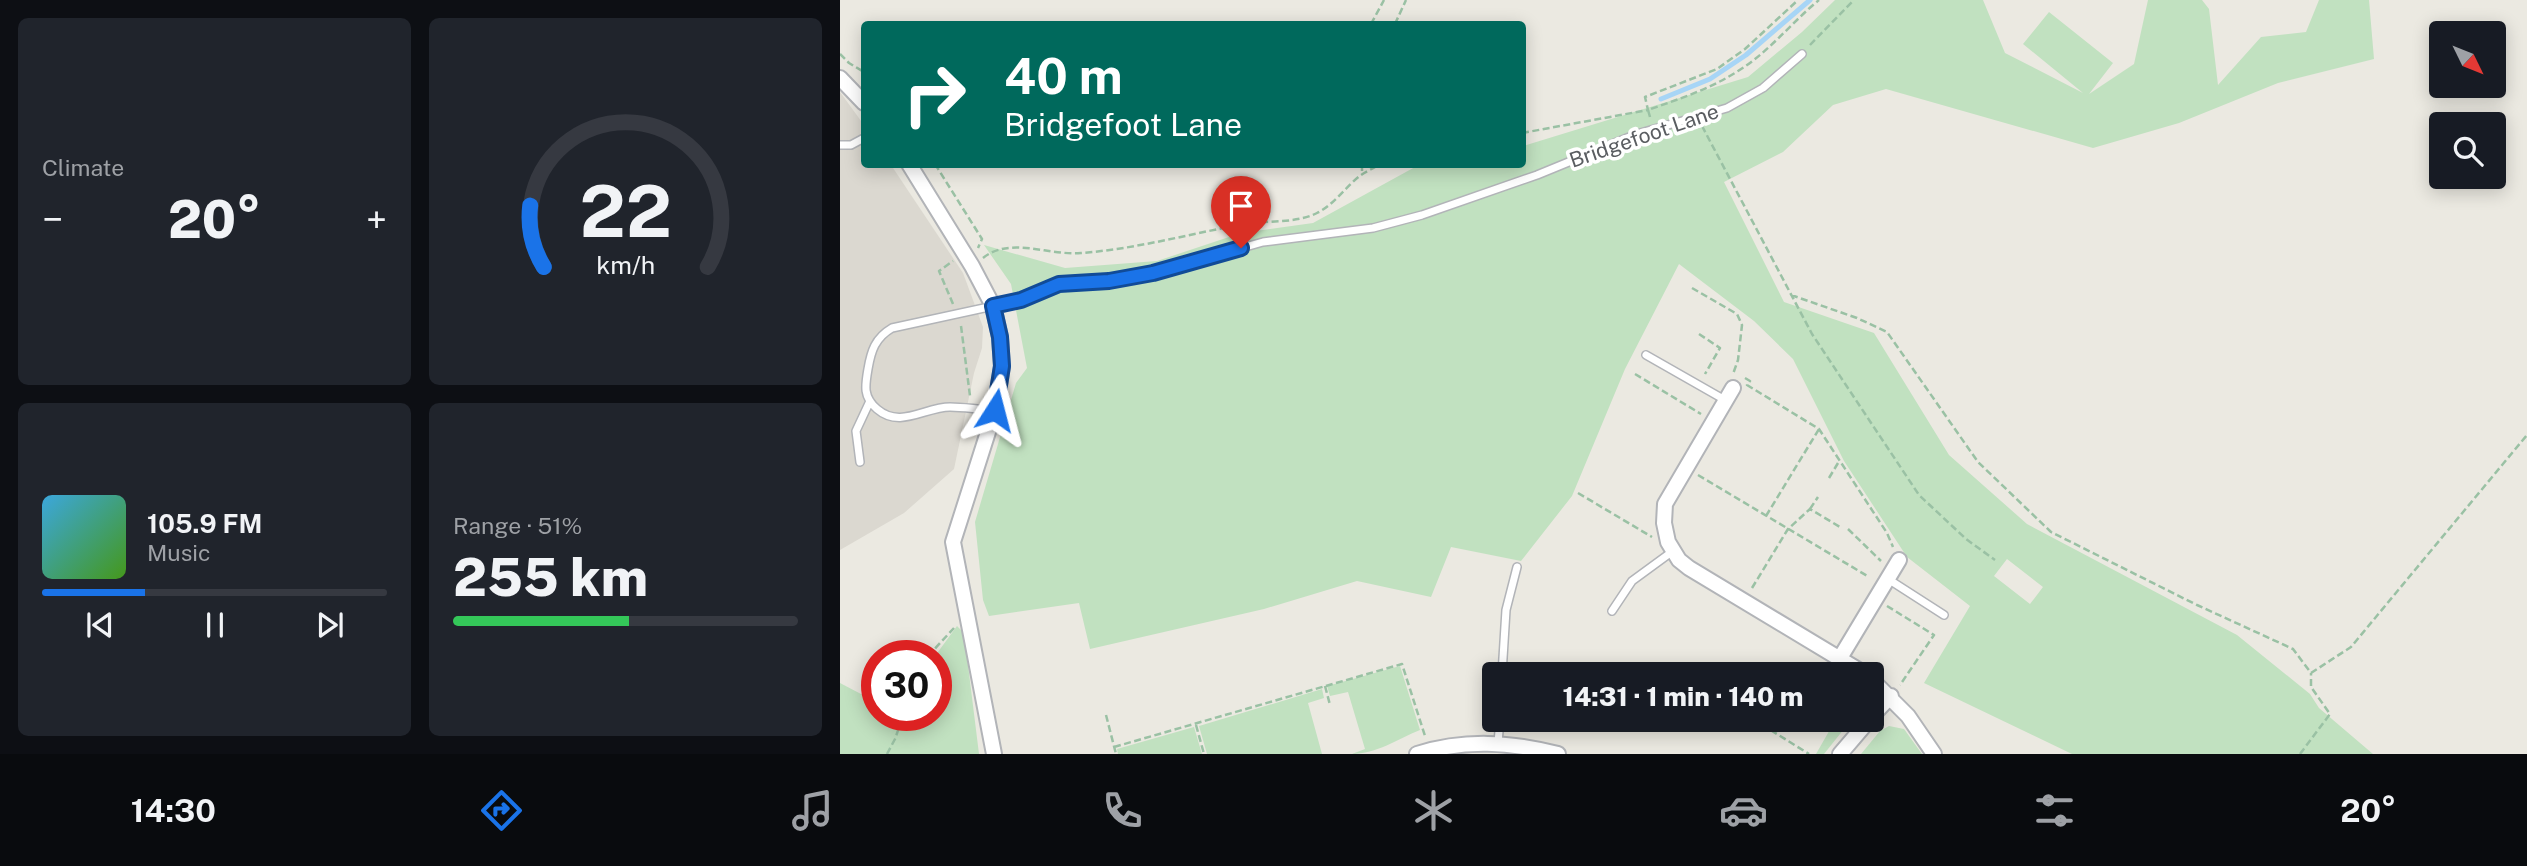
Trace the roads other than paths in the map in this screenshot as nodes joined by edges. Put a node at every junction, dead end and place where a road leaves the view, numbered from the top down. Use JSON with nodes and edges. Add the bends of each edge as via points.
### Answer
{"nodes":[{"id":1,"x":1802,"y":54,"type":"road end"},
{"id":2,"x":840,"y":78,"type":"edge"},
{"id":3,"x":861,"y":100,"type":"edge"},
{"id":4,"x":861,"y":140,"type":"edge"},
{"id":5,"x":840,"y":145,"type":"edge"},
{"id":6,"x":911,"y":168,"type":"edge"},
{"id":7,"x":993,"y":306,"type":"junction"},
{"id":8,"x":1646,"y":355,"type":"dead end"},
{"id":9,"x":1729,"y":394,"type":"joint"},
{"id":10,"x":870,"y":401,"type":"junction"},
{"id":11,"x":995,"y":410,"type":"junction"},
{"id":12,"x":860,"y":462,"type":"dead end"},
{"id":13,"x":1673,"y":551,"type":"junction"},
{"id":14,"x":1517,"y":567,"type":"dead end"},
{"id":15,"x":1888,"y":579,"type":"joint"},
{"id":16,"x":1612,"y":611,"type":"dead end"},
{"id":17,"x":1944,"y":615,"type":"dead end"},
{"id":18,"x":1840,"y":658,"type":"junction"},
{"id":19,"x":1503,"y":662,"type":"edge"},
{"id":20,"x":1846,"y":662,"type":"edge"},
{"id":21,"x":1884,"y":690,"type":"edge"},
{"id":22,"x":1891,"y":696,"type":"junction"},
{"id":23,"x":1884,"y":704,"type":"edge"},
{"id":24,"x":1499,"y":732,"type":"edge"},
{"id":25,"x":1859,"y":732,"type":"edge"},
{"id":26,"x":1498,"y":743,"type":"junction"},
{"id":27,"x":1423,"y":752,"type":"edge"},
{"id":28,"x":994,"y":754,"type":"edge"},
{"id":29,"x":1558,"y":754,"type":"edge"},
{"id":30,"x":1840,"y":754,"type":"edge"},
{"id":31,"x":1934,"y":754,"type":"edge"}],
"edges":[{"from":1,"to":7,"type":"lane","name":"Bridgefoot Lane","via":[[1763,88],[1727,108],[1602,147],[1422,215],[1373,228],[1262,242],[1153,273],[1059,284]]},
{"from":2,"to":3,"type":"street"},
{"from":4,"to":5,"type":"lane"},
{"from":6,"to":7,"type":"street"},
{"from":7,"to":10,"type":"lane","name":"Bridgefoot Lane","via":[[886,332],[870,358],[865,389]]},
{"from":7,"to":11,"type":"street","via":[[1002,366]]},
{"from":8,"to":9,"type":"lane","via":[[1698,385]]},
{"from":9,"to":13,"type":"street","via":[[1665,504],[1666,535]]},
{"from":10,"to":11,"type":"lane","via":[[894,418],[950,407]]},
{"from":10,"to":12,"type":"lane","via":[[856,431]]},
{"from":11,"to":28,"type":"street","via":[[953,542]]},
{"from":13,"to":16,"type":"lane","via":[[1632,581]]},
{"from":13,"to":18,"type":"street","via":[[1689,568]]},
{"from":14,"to":19,"type":"lane","via":[[1506,610]]},
{"from":15,"to":17,"type":"lane"},
{"from":15,"to":18,"type":"street"},
{"from":18,"to":20,"type":"street"},
{"from":21,"to":22,"type":"street"},
{"from":22,"to":23,"type":"street"},
{"from":22,"to":31,"type":"street"},
{"from":24,"to":26,"type":"lane"},
{"from":25,"to":30,"type":"street"},
{"from":26,"to":27,"type":"street","via":[[1464,743]]},
{"from":26,"to":29,"type":"street"}]}
